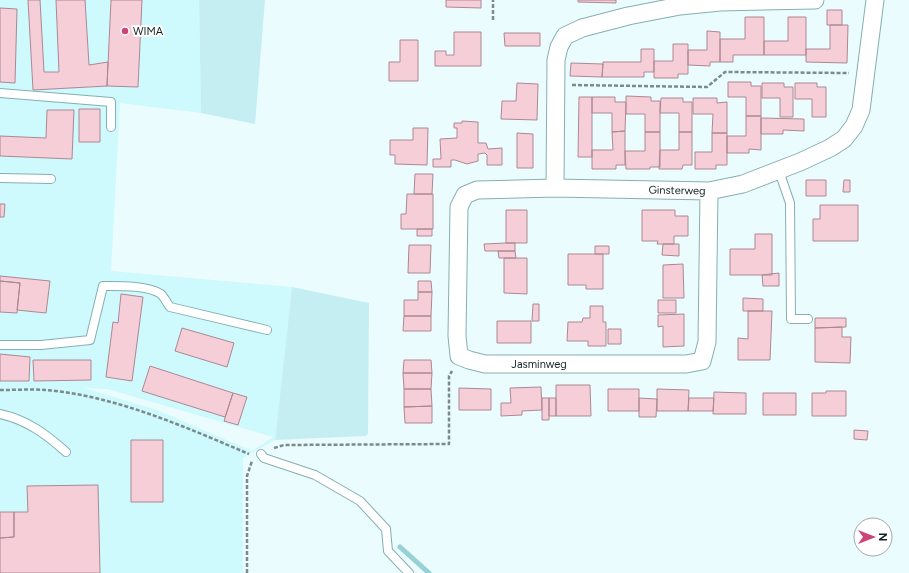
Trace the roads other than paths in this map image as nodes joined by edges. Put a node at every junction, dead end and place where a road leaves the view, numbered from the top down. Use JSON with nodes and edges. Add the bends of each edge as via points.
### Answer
{"nodes":[{"id":1,"x":815,"y":0,"type":"edge"},
{"id":2,"x":875,"y":0,"type":"edge"},
{"id":3,"x":0,"y":93,"type":"edge"},
{"id":4,"x":112,"y":127,"type":"dead end"},
{"id":5,"x":778,"y":171,"type":"junction"},
{"id":6,"x":0,"y":178,"type":"edge"},
{"id":7,"x":51,"y":179,"type":"dead end"},
{"id":8,"x":555,"y":188,"type":"junction"},
{"id":9,"x":708,"y":191,"type":"junction"},
{"id":10,"x":808,"y":319,"type":"dead end"},
{"id":11,"x":267,"y":330,"type":"dead end"},
{"id":12,"x":0,"y":345,"type":"edge"},
{"id":13,"x":0,"y":414,"type":"edge"},
{"id":14,"x":66,"y":452,"type":"dead end"},
{"id":15,"x":258,"y":455,"type":"road end"},
{"id":16,"x":409,"y":573,"type":"edge"}],
"edges":[{"from":1,"to":8,"type":"street","via":[[720,2],[680,6],[582,28],[565,36],[556,60]]},
{"from":2,"to":5,"type":"street","name":"Ginsterweg","via":[[861,110],[854,126],[844,139],[830,148]]},
{"from":3,"to":4,"type":"lane","via":[[111,102]]},
{"from":5,"to":9,"type":"street","name":"Ginsterweg","via":[[743,184]]},
{"from":5,"to":10,"type":"lane","via":[[790,203],[791,319]]},
{"from":6,"to":7,"type":"lane"},
{"from":8,"to":9,"type":"street","name":"Ginsterweg"},
{"from":8,"to":9,"type":"street","name":"Jasminweg","via":[[477,190],[465,195],[459,207],[459,356],[491,364],[702,362],[707,342]]},
{"from":11,"to":12,"type":"lane","via":[[170,307],[161,295],[152,290],[128,286],[103,286],[90,340],[41,345]]},
{"from":13,"to":14,"type":"lane","via":[[42,431]]},
{"from":15,"to":16,"type":"lane","via":[[315,476],[360,501],[386,529],[388,551]]}]}
